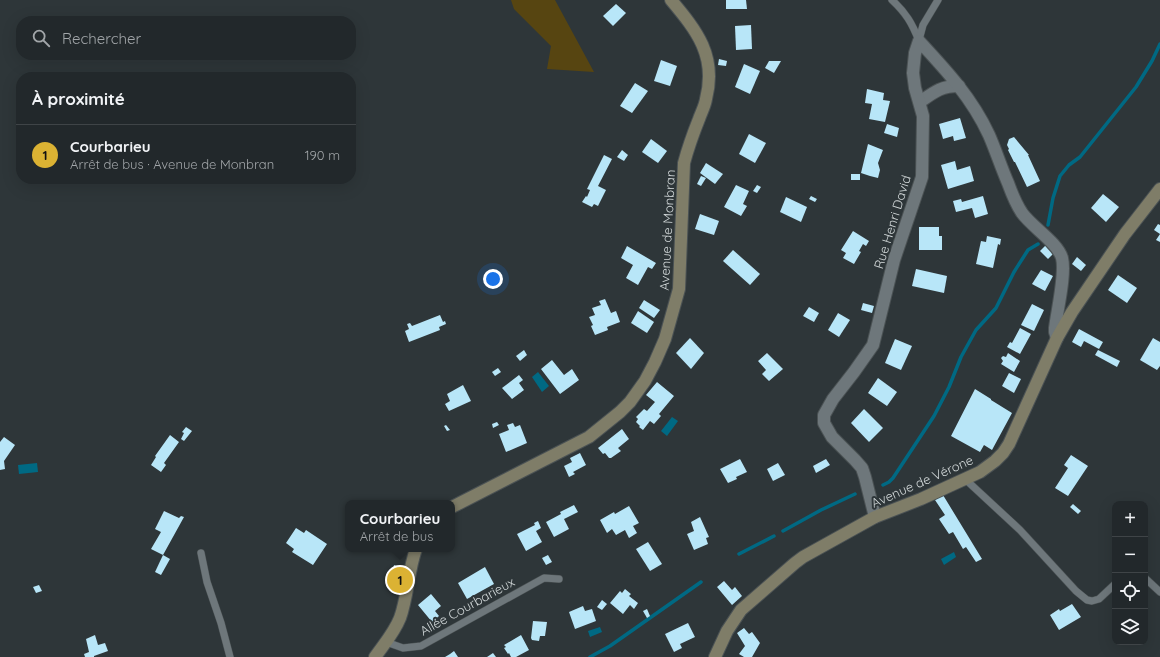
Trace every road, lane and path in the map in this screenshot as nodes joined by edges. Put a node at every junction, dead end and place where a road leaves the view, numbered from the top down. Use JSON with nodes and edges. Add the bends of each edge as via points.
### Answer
{"nodes":[{"id":1,"x":671,"y":0,"type":"edge"},
{"id":2,"x":892,"y":0,"type":"edge"},
{"id":3,"x":938,"y":0,"type":"edge"},
{"id":4,"x":918,"y":41,"type":"junction"},
{"id":5,"x":959,"y":86,"type":"junction"},
{"id":6,"x":920,"y":102,"type":"junction"},
{"id":7,"x":1160,"y":188,"type":"edge"},
{"id":8,"x":1057,"y":338,"type":"junction"},
{"id":9,"x":966,"y":479,"type":"junction"},
{"id":10,"x":455,"y":505,"type":"edge"},
{"id":11,"x":875,"y":517,"type":"junction"},
{"id":12,"x":415,"y":552,"type":"edge"},
{"id":13,"x":201,"y":553,"type":"dead end"},
{"id":14,"x":559,"y":579,"type":"dead end"},
{"id":15,"x":1148,"y":581,"type":"edge"},
{"id":16,"x":1112,"y":587,"type":"edge"},
{"id":17,"x":1160,"y":592,"type":"edge"},
{"id":18,"x":386,"y":642,"type":"junction"},
{"id":19,"x":230,"y":657,"type":"edge"},
{"id":20,"x":375,"y":657,"type":"edge"},
{"id":21,"x":716,"y":657,"type":"edge"}],
"edges":[{"from":1,"to":10,"type":"street","name":"Avenue de Monbran","via":[[689,20],[700,38],[706,52],[709,76],[706,100],[684,163],[679,289],[665,339],[645,381],[630,402],[589,437]]},
{"from":2,"to":4,"type":"lane","via":[[908,17]]},
{"from":3,"to":4,"type":"lane","via":[[923,25]]},
{"from":4,"to":5,"type":"street"},
{"from":4,"to":6,"type":"street","name":"Rue Henri David","via":[[913,73]]},
{"from":5,"to":6,"type":"street","via":[[947,86]]},
{"from":5,"to":8,"type":"street","via":[[988,134],[1015,200],[1033,226],[1056,246],[1063,260],[1055,328]]},
{"from":6,"to":11,"type":"street","name":"Rue Henri David","via":[[923,116],[922,177],[894,260],[873,345],[824,415],[824,423],[832,437],[862,468]]},
{"from":7,"to":8,"type":"street","name":"Avenue de Vérone","via":[[1125,234]]},
{"from":8,"to":9,"type":"street","name":"Avenue de Vérone","via":[[1009,444],[995,461]]},
{"from":9,"to":11,"type":"street","name":"Avenue de Vérone"},
{"from":9,"to":16,"type":"lane","via":[[1020,530],[1087,600],[1099,599]]},
{"from":11,"to":21,"type":"street","name":"Avenue de Vérone","via":[[794,563],[741,610],[727,631]]},
{"from":12,"to":18,"type":"street","via":[[400,616]]},
{"from":13,"to":19,"type":"lane","via":[[207,582]]},
{"from":14,"to":18,"type":"lane","name":"Allée Courbarieux","via":[[544,578],[421,646],[403,648]]},
{"from":15,"to":17,"type":"lane"},
{"from":18,"to":20,"type":"street"}]}
